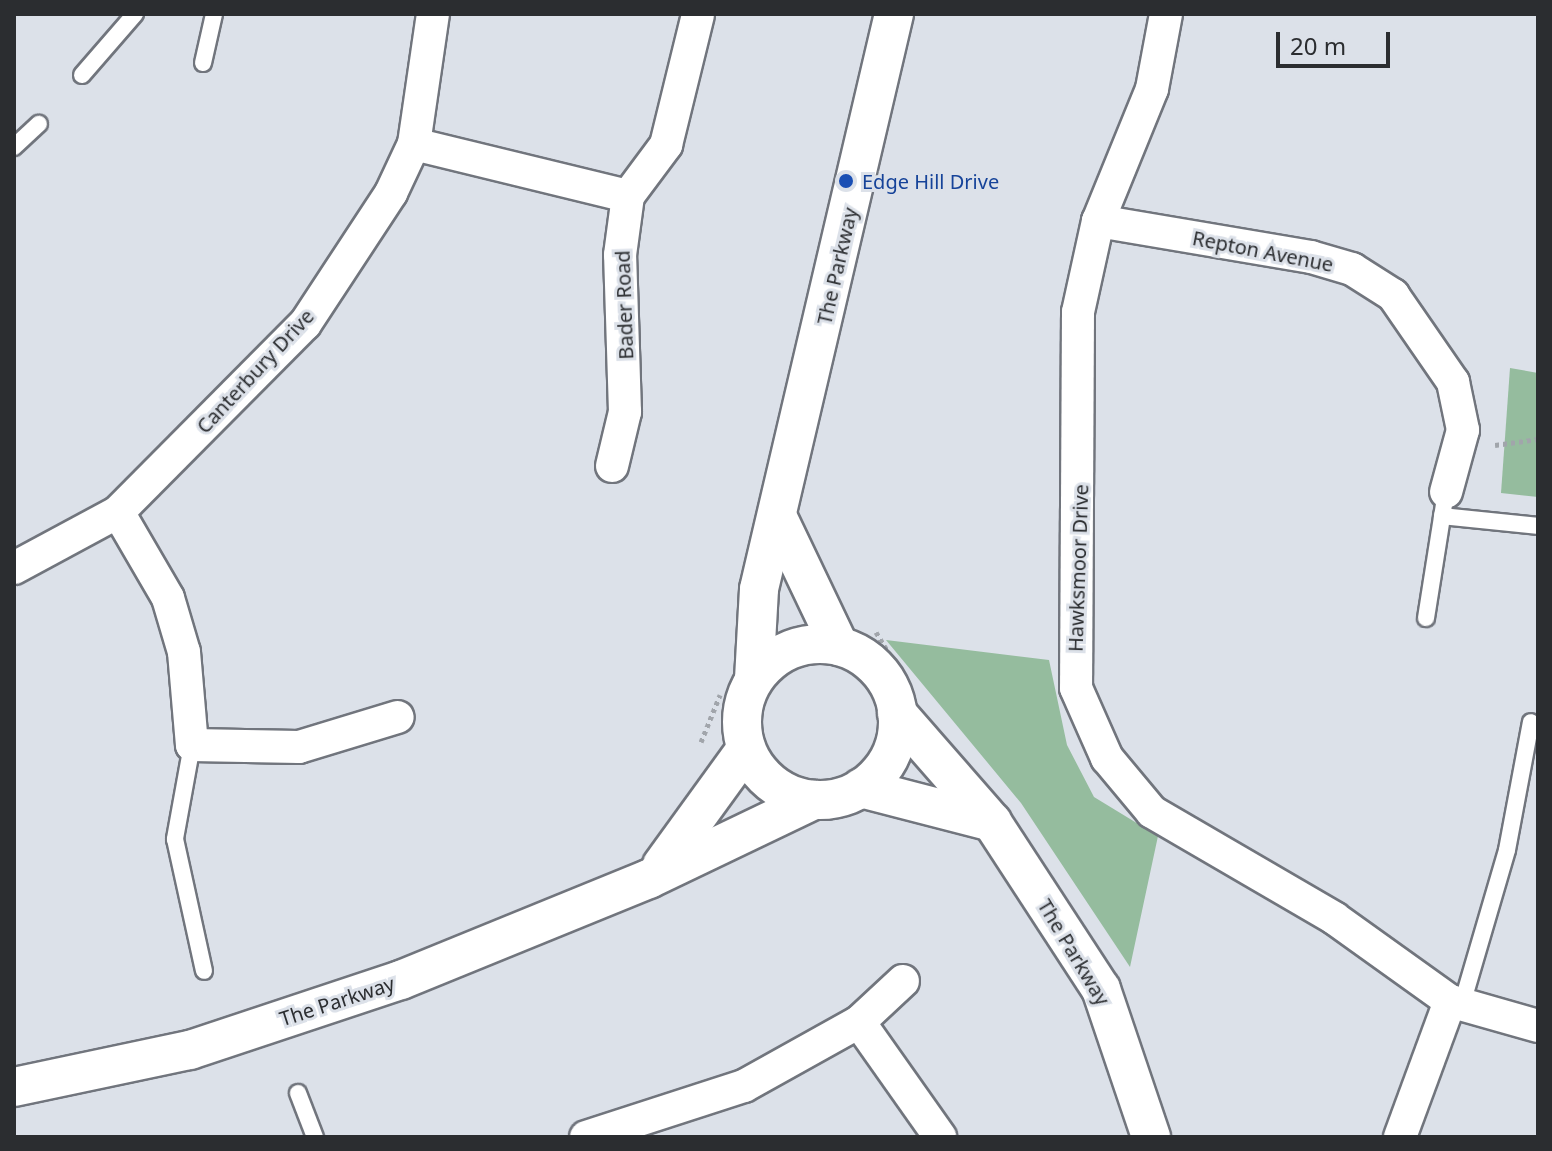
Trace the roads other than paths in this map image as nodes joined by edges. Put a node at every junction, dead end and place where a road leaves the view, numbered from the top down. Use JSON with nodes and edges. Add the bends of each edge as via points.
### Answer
{"nodes":[{"id":1,"x":135,"y":14,"type":"edge"},
{"id":2,"x":214,"y":14,"type":"edge"},
{"id":3,"x":433,"y":14,"type":"edge"},
{"id":4,"x":894,"y":14,"type":"edge"},
{"id":5,"x":1166,"y":14,"type":"edge"},
{"id":6,"x":698,"y":15,"type":"edge"},
{"id":7,"x":203,"y":63,"type":"dead end"},
{"id":8,"x":82,"y":75,"type":"dead end"},
{"id":9,"x":39,"y":124,"type":"dead end"},
{"id":10,"x":414,"y":144,"type":"junction"},
{"id":11,"x":14,"y":147,"type":"edge"},
{"id":12,"x":628,"y":196,"type":"junction"},
{"id":13,"x":1098,"y":221,"type":"junction"},
{"id":14,"x":612,"y":466,"type":"dead end"},
{"id":15,"x":1444,"y":504,"type":"junction"},
{"id":16,"x":118,"y":512,"type":"junction"},
{"id":17,"x":778,"y":518,"type":"junction"},
{"id":18,"x":1538,"y":526,"type":"edge"},
{"id":19,"x":14,"y":568,"type":"edge"},
{"id":20,"x":1426,"y":618,"type":"dead end"},
{"id":21,"x":839,"y":646,"type":"junction"},
{"id":22,"x":754,"y":679,"type":"junction"},
{"id":23,"x":897,"y":713,"type":"junction"},
{"id":24,"x":398,"y":717,"type":"dead end"},
{"id":25,"x":1531,"y":722,"type":"dead end"},
{"id":26,"x":192,"y":745,"type":"junction"},
{"id":27,"x":746,"y":749,"type":"junction"},
{"id":28,"x":861,"y":788,"type":"junction"},
{"id":29,"x":814,"y":800,"type":"junction"},
{"id":30,"x":992,"y":822,"type":"junction"},
{"id":31,"x":649,"y":879,"type":"junction"},
{"id":32,"x":204,"y":971,"type":"dead end"},
{"id":33,"x":903,"y":981,"type":"dead end"},
{"id":34,"x":1456,"y":1002,"type":"junction"},
{"id":35,"x":859,"y":1022,"type":"junction"},
{"id":36,"x":1538,"y":1026,"type":"edge"},
{"id":37,"x":14,"y":1087,"type":"edge"},
{"id":38,"x":298,"y":1093,"type":"dead end"},
{"id":39,"x":315,"y":1137,"type":"edge"},
{"id":40,"x":586,"y":1137,"type":"edge"},
{"id":41,"x":940,"y":1137,"type":"edge"},
{"id":42,"x":1151,"y":1137,"type":"edge"},
{"id":43,"x":1400,"y":1137,"type":"edge"}],
"edges":[{"from":1,"to":8,"type":"lane"},
{"from":2,"to":7,"type":"lane"},
{"from":3,"to":10,"type":"street","name":"Canterbury Drive"},
{"from":4,"to":17,"type":"street","name":"The Parkway"},
{"from":5,"to":13,"type":"street","name":"Hawksmoor Drive","via":[[1152,89]]},
{"from":6,"to":12,"type":"street","name":"Bader Road","via":[[666,145]]},
{"from":9,"to":11,"type":"lane"},
{"from":10,"to":12,"type":"street"},
{"from":10,"to":16,"type":"street","name":"Canterbury Drive","via":[[391,193],[305,324]]},
{"from":12,"to":14,"type":"street","name":"Bader Road","via":[[620,255],[625,412]]},
{"from":13,"to":15,"type":"street","name":"Repton Avenue","via":[[1311,257],[1352,269],[1393,295],[1453,382],[1463,430]]},
{"from":13,"to":34,"type":"street","name":"Hawksmoor Drive","via":[[1078,312],[1082,545],[1072,622],[1076,688],[1107,758],[1152,812],[1334,918]]},
{"from":15,"to":18,"type":"lane"},
{"from":15,"to":20,"type":"lane"},
{"from":16,"to":19,"type":"street","name":"Canterbury Drive"},
{"from":16,"to":26,"type":"street","via":[[168,598],[184,652]]},
{"from":17,"to":21,"type":"street"},
{"from":17,"to":22,"type":"street","name":"The Parkway","via":[[759,589]]},
{"from":21,"to":22,"type":"street","via":[[791,649]]},
{"from":21,"to":23,"type":"street","via":[[878,671]]},
{"from":22,"to":27,"type":"street","via":[[744,701]]},
{"from":23,"to":28,"type":"street","via":[[890,756]]},
{"from":23,"to":30,"type":"street","name":"The Parkway"},
{"from":24,"to":26,"type":"street","via":[[299,747]]},
{"from":25,"to":34,"type":"lane","via":[[1507,850]]},
{"from":26,"to":32,"type":"lane","via":[[175,839]]},
{"from":27,"to":29,"type":"street","via":[[762,775],[786,793]]},
{"from":27,"to":31,"type":"street","name":"The Parkway","via":[[697,825]]},
{"from":28,"to":29,"type":"street"},
{"from":28,"to":30,"type":"street"},
{"from":29,"to":31,"type":"street","name":"The Parkway"},
{"from":30,"to":42,"type":"street","name":"The Parkway","via":[[1101,989]]},
{"from":31,"to":37,"type":"street","name":"The Parkway","via":[[401,980],[190,1050]]},
{"from":33,"to":35,"type":"street"},
{"from":34,"to":36,"type":"street","name":"Hawksmoor Drive"},
{"from":34,"to":43,"type":"street"},
{"from":35,"to":40,"type":"street","via":[[744,1086]]},
{"from":35,"to":41,"type":"street"},
{"from":38,"to":39,"type":"lane"}]}
